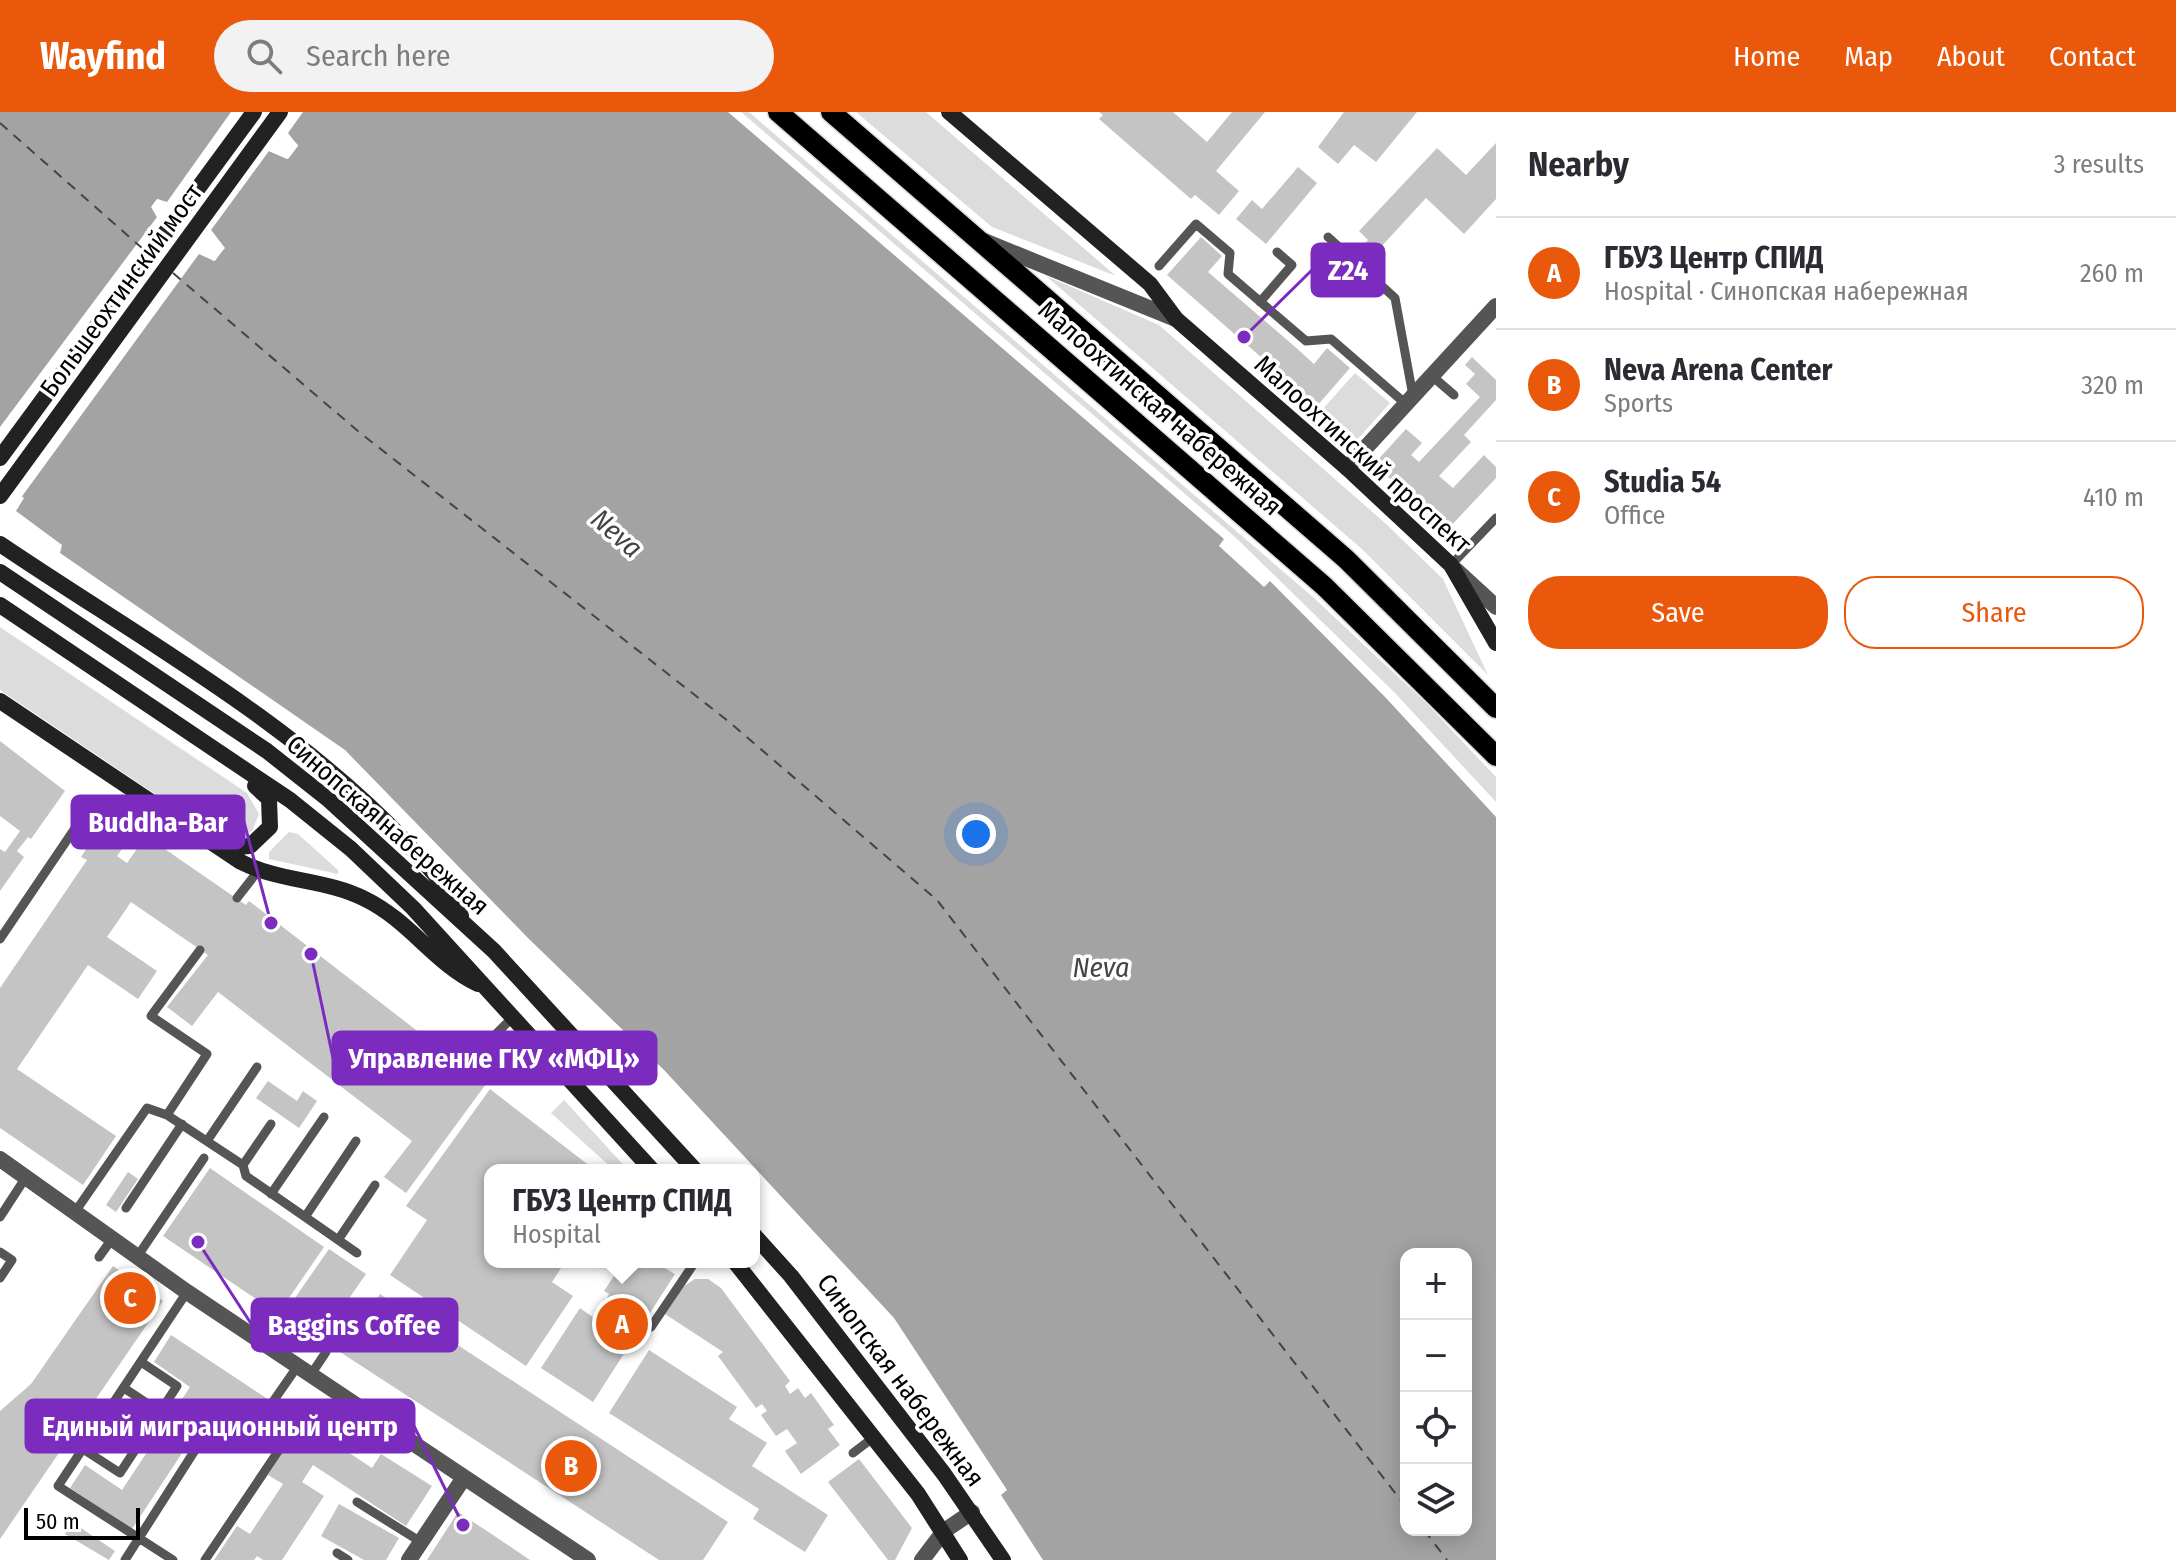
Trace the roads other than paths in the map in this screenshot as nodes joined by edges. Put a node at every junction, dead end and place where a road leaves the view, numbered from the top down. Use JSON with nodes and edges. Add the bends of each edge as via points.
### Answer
{"nodes":[{"id":1,"x":254,"y":112,"type":"edge"},
{"id":2,"x":280,"y":112,"type":"edge"},
{"id":3,"x":778,"y":112,"type":"edge"},
{"id":4,"x":831,"y":112,"type":"edge"},
{"id":5,"x":949,"y":112,"type":"edge"},
{"id":6,"x":1328,"y":237,"type":"dead end"},
{"id":7,"x":979,"y":239,"type":"junction"},
{"id":8,"x":1277,"y":252,"type":"dead end"},
{"id":9,"x":1159,"y":266,"type":"dead end"},
{"id":10,"x":1260,"y":302,"type":"junction"},
{"id":11,"x":1496,"y":306,"type":"edge"},
{"id":12,"x":1176,"y":319,"type":"junction"},
{"id":13,"x":1432,"y":376,"type":"junction"},
{"id":14,"x":1454,"y":395,"type":"dead end"},
{"id":15,"x":1410,"y":400,"type":"junction"},
{"id":16,"x":0,"y":458,"type":"edge"},
{"id":17,"x":1347,"y":468,"type":"junction"},
{"id":18,"x":0,"y":496,"type":"edge"},
{"id":19,"x":1496,"y":518,"type":"edge"},
{"id":20,"x":0,"y":544,"type":"edge"},
{"id":21,"x":1451,"y":565,"type":"junction"},
{"id":22,"x":0,"y":572,"type":"edge"},
{"id":23,"x":0,"y":605,"type":"edge"},
{"id":24,"x":1496,"y":607,"type":"edge"},
{"id":25,"x":1496,"y":643,"type":"edge"},
{"id":26,"x":0,"y":701,"type":"edge"},
{"id":27,"x":1496,"y":708,"type":"edge"},
{"id":28,"x":215,"y":751,"type":"junction"},
{"id":29,"x":1496,"y":756,"type":"edge"},
{"id":30,"x":88,"y":809,"type":"dead end"},
{"id":31,"x":220,"y":848,"type":"junction"},
{"id":32,"x":258,"y":871,"type":"junction"},
{"id":33,"x":237,"y":898,"type":"dead end"},
{"id":34,"x":464,"y":921,"type":"junction"},
{"id":35,"x":0,"y":939,"type":"edge"},
{"id":36,"x":200,"y":950,"type":"dead end"},
{"id":37,"x":483,"y":986,"type":"junction"},
{"id":38,"x":512,"y":1018,"type":"junction"},
{"id":39,"x":492,"y":1038,"type":"dead end"},
{"id":40,"x":257,"y":1067,"type":"dead end"},
{"id":41,"x":167,"y":1115,"type":"junction"},
{"id":42,"x":324,"y":1117,"type":"dead end"},
{"id":43,"x":182,"y":1124,"type":"junction"},
{"id":44,"x":271,"y":1124,"type":"dead end"},
{"id":45,"x":207,"y":1141,"type":"junction"},
{"id":46,"x":356,"y":1141,"type":"dead end"},
{"id":47,"x":204,"y":1158,"type":"dead end"},
{"id":48,"x":0,"y":1159,"type":"edge"},
{"id":49,"x":646,"y":1164,"type":"edge"},
{"id":50,"x":690,"y":1164,"type":"edge"},
{"id":51,"x":243,"y":1165,"type":"junction"},
{"id":52,"x":26,"y":1177,"type":"junction"},
{"id":53,"x":375,"y":1185,"type":"dead end"},
{"id":54,"x":271,"y":1194,"type":"junction"},
{"id":55,"x":126,"y":1208,"type":"dead end"},
{"id":56,"x":75,"y":1212,"type":"junction"},
{"id":57,"x":0,"y":1217,"type":"edge"},
{"id":58,"x":305,"y":1217,"type":"junction"},
{"id":59,"x":112,"y":1239,"type":"junction"},
{"id":60,"x":338,"y":1240,"type":"junction"},
{"id":61,"x":760,"y":1242,"type":"edge"},
{"id":62,"x":0,"y":1252,"type":"edge"},
{"id":63,"x":357,"y":1253,"type":"dead end"},
{"id":64,"x":99,"y":1257,"type":"dead end"},
{"id":65,"x":137,"y":1257,"type":"junction"},
{"id":66,"x":691,"y":1268,"type":"edge"},
{"id":67,"x":740,"y":1268,"type":"edge"},
{"id":68,"x":0,"y":1278,"type":"edge"},
{"id":69,"x":187,"y":1292,"type":"junction"},
{"id":70,"x":651,"y":1327,"type":"dead end"},
{"id":71,"x":326,"y":1352,"type":"dead end"},
{"id":72,"x":141,"y":1362,"type":"junction"},
{"id":73,"x":304,"y":1371,"type":"junction"},
{"id":74,"x":124,"y":1388,"type":"junction"},
{"id":75,"x":272,"y":1403,"type":"dead end"},
{"id":76,"x":164,"y":1415,"type":"junction"},
{"id":77,"x":874,"y":1437,"type":"junction"},
{"id":78,"x":83,"y":1449,"type":"junction"},
{"id":79,"x":853,"y":1453,"type":"dead end"},
{"id":80,"x":463,"y":1479,"type":"junction"},
{"id":81,"x":357,"y":1502,"type":"dead end"},
{"id":82,"x":972,"y":1512,"type":"junction"},
{"id":83,"x":944,"y":1531,"type":"junction"},
{"id":84,"x":138,"y":1538,"type":"junction"},
{"id":85,"x":421,"y":1542,"type":"junction"},
{"id":86,"x":337,"y":1553,"type":"dead end"},
{"id":87,"x":125,"y":1560,"type":"edge"},
{"id":88,"x":173,"y":1560,"type":"edge"},
{"id":89,"x":205,"y":1560,"type":"edge"},
{"id":90,"x":348,"y":1560,"type":"edge"},
{"id":91,"x":409,"y":1560,"type":"edge"},
{"id":92,"x":588,"y":1560,"type":"edge"},
{"id":93,"x":922,"y":1560,"type":"edge"},
{"id":94,"x":960,"y":1560,"type":"edge"},
{"id":95,"x":1003,"y":1560,"type":"edge"}],
"edges":[{"from":1,"to":16,"type":"main road","name":"Большеохтинский мост"},
{"from":2,"to":18,"type":"main road","name":"Большеохтинский мост"},
{"from":3,"to":29,"type":"main road","name":"Малоохтинская набережная","via":[[1324,586]]},
{"from":4,"to":7,"type":"main road","name":"Малоохтинская набережная"},
{"from":5,"to":12,"type":"main road","name":"Малоохтинский проспект","via":[[1150,284]]},
{"from":6,"to":15,"type":"lane","via":[[1395,298]]},
{"from":7,"to":12,"type":"street"},
{"from":7,"to":27,"type":"main road","name":"Малоохтинская набережная","via":[[1346,559]]},
{"from":8,"to":10,"type":"lane","via":[[1292,265]]},
{"from":9,"to":10,"type":"lane","via":[[1196,224],[1230,253],[1228,274]]},
{"from":10,"to":15,"type":"lane","via":[[1306,341],[1331,339]]},
{"from":11,"to":13,"type":"street"},
{"from":12,"to":17,"type":"main road","name":"Малоохтинский проспект"},
{"from":13,"to":14,"type":"lane"},
{"from":13,"to":15,"type":"street"},
{"from":15,"to":17,"type":"street"},
{"from":17,"to":21,"type":"main road","name":"Малоохтинский проспект"},
{"from":19,"to":21,"type":"lane"},
{"from":20,"to":34,"type":"main road","via":[[319,760],[427,865],[452,895]]},
{"from":21,"to":24,"type":"street","name":"Малоохтинский проспект"},
{"from":21,"to":25,"type":"main road"},
{"from":22,"to":34,"type":"main road","name":"Синопская набережная","via":[[291,769]]},
{"from":23,"to":28,"type":"main road","name":"Синопская набережная"},
{"from":26,"to":31,"type":"main road"},
{"from":28,"to":31,"type":"main road","via":[[228,769],[261,790],[272,813],[270,827],[250,846]]},
{"from":28,"to":37,"type":"main road","name":"Синопская набережная","via":[[290,800],[351,849]]},
{"from":30,"to":35,"type":"lane"},
{"from":31,"to":32,"type":"main road"},
{"from":32,"to":33,"type":"lane"},
{"from":32,"to":37,"type":"main road","via":[[340,896],[363,897],[407,925],[454,973]]},
{"from":34,"to":50,"type":"main road","name":"Синопская набережная"},
{"from":36,"to":41,"type":"lane","via":[[151,1016],[207,1054]]},
{"from":37,"to":38,"type":"main road","name":"Синопская набережная"},
{"from":38,"to":39,"type":"lane"},
{"from":38,"to":49,"type":"main road","name":"Синопская набережная"},
{"from":40,"to":45,"type":"lane"},
{"from":41,"to":43,"type":"lane"},
{"from":41,"to":56,"type":"lane","via":[[147,1108]]},
{"from":42,"to":54,"type":"lane"},
{"from":43,"to":45,"type":"lane"},
{"from":43,"to":55,"type":"lane"},
{"from":44,"to":51,"type":"lane"},
{"from":45,"to":51,"type":"lane"},
{"from":46,"to":58,"type":"lane"},
{"from":47,"to":65,"type":"lane"},
{"from":48,"to":52,"type":"street"},
{"from":51,"to":54,"type":"lane","via":[[246,1176]]},
{"from":52,"to":56,"type":"street"},
{"from":52,"to":57,"type":"lane"},
{"from":53,"to":60,"type":"lane"},
{"from":54,"to":58,"type":"lane"},
{"from":56,"to":59,"type":"street"},
{"from":58,"to":60,"type":"lane"},
{"from":59,"to":64,"type":"lane"},
{"from":59,"to":65,"type":"street"},
{"from":60,"to":63,"type":"lane"},
{"from":61,"to":82,"type":"main road","name":"Синопская набережная"},
{"from":62,"to":68,"type":"lane","via":[[12,1260]]},
{"from":65,"to":69,"type":"street"},
{"from":66,"to":70,"type":"lane"},
{"from":67,"to":77,"type":"main road"},
{"from":69,"to":72,"type":"lane"},
{"from":69,"to":73,"type":"street"},
{"from":71,"to":73,"type":"lane"},
{"from":72,"to":74,"type":"lane"},
{"from":72,"to":76,"type":"lane","via":[[177,1386]]},
{"from":73,"to":75,"type":"lane"},
{"from":73,"to":80,"type":"street"},
{"from":74,"to":76,"type":"lane"},
{"from":74,"to":78,"type":"lane"},
{"from":76,"to":78,"type":"lane","via":[[120,1473]]},
{"from":77,"to":79,"type":"lane"},
{"from":77,"to":83,"type":"main road"},
{"from":78,"to":84,"type":"lane","via":[[58,1486]]},
{"from":80,"to":85,"type":"street"},
{"from":80,"to":92,"type":"street"},
{"from":81,"to":85,"type":"lane"},
{"from":82,"to":83,"type":"street"},
{"from":82,"to":95,"type":"main road","name":"Синопская набережная"},
{"from":83,"to":93,"type":"street"},
{"from":83,"to":94,"type":"main road"},
{"from":84,"to":87,"type":"lane"},
{"from":84,"to":88,"type":"lane"},
{"from":84,"to":89,"type":"lane","via":[[198,1437],[220,1411],[279,1450]]},
{"from":85,"to":91,"type":"street"},
{"from":86,"to":90,"type":"lane"}]}
